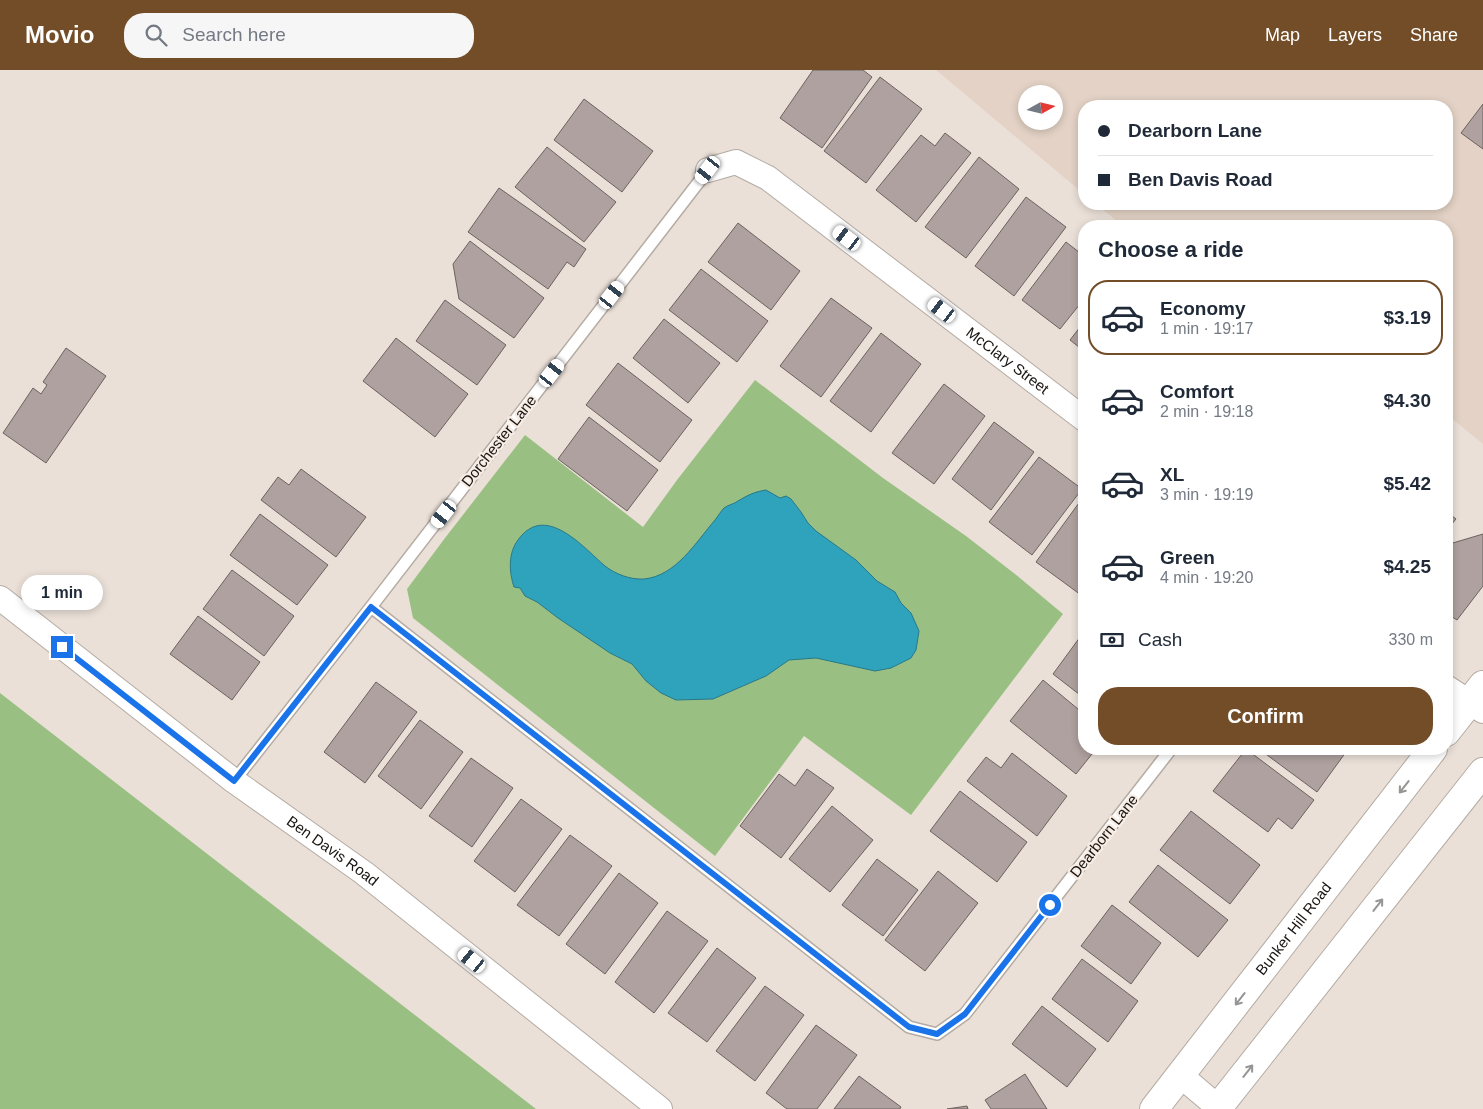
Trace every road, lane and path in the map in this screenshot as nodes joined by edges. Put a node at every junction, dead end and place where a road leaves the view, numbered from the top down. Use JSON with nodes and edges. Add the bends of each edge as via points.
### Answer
{"nodes":[{"id":1,"x":708,"y":170,"type":"joint"},
{"id":2,"x":1078,"y":414,"type":"edge"},
{"id":3,"x":0,"y":598,"type":"edge"},
{"id":4,"x":371,"y":607,"type":"junction"},
{"id":5,"x":1453,"y":690,"type":"edge"},
{"id":6,"x":1478,"y":699,"type":"edge"},
{"id":7,"x":1453,"y":725,"type":"edge"},
{"id":8,"x":1166,"y":755,"type":"edge"},
{"id":9,"x":1428,"y":755,"type":"edge"},
{"id":10,"x":1483,"y":772,"type":"edge"},
{"id":11,"x":234,"y":781,"type":"junction"},
{"id":12,"x":1180,"y":1075,"type":"junction"},
{"id":13,"x":1219,"y":1108,"type":"edge"},
{"id":14,"x":660,"y":1109,"type":"edge"},
{"id":15,"x":1154,"y":1109,"type":"edge"}],
"edges":[{"from":1,"to":2,"type":"street","name":"McClary Street","via":[[736,162],[768,178]]},
{"from":1,"to":4,"type":"lane","name":"Dorchester Lane"},
{"from":3,"to":11,"type":"street","name":"Ben Davis Road"},
{"from":4,"to":8,"type":"lane","name":"Dearborn Lane","via":[[909,1027],[937,1034],[965,1014]]},
{"from":4,"to":11,"type":"lane","name":"Dorchester Lane"},
{"from":5,"to":6,"type":"street"},
{"from":6,"to":7,"type":"main road"},
{"from":9,"to":12,"type":"main road","name":"Bunker Hill Road","one_way":true},
{"from":13,"to":10,"type":"main road","one_way":true},
{"from":11,"to":14,"type":"street","name":"Ben Davis Road","via":[[364,873]]},
{"from":12,"to":13,"type":"street"},
{"from":12,"to":15,"type":"main road","name":"Bunker Hill Road"}]}
